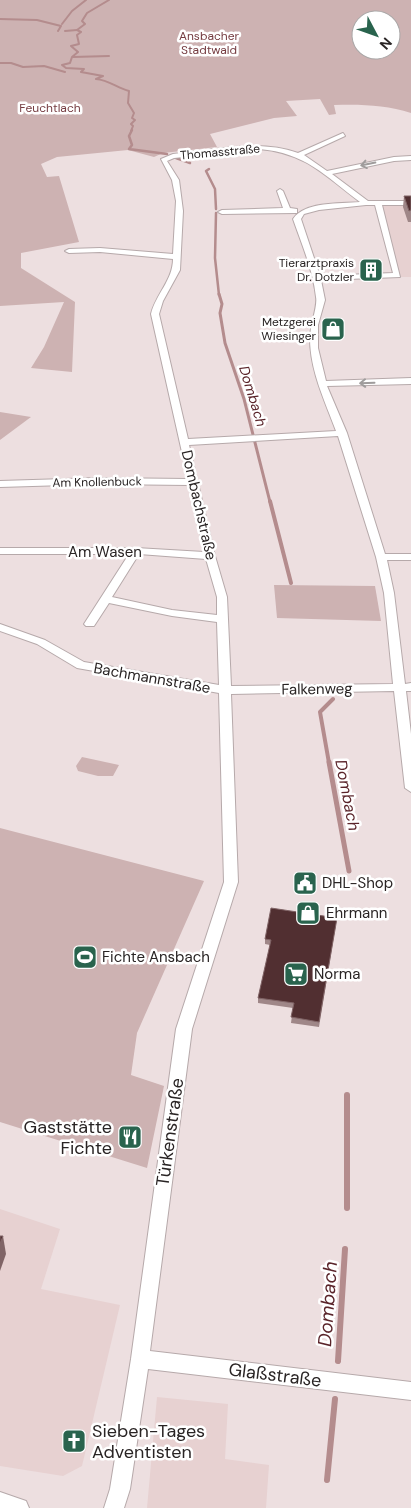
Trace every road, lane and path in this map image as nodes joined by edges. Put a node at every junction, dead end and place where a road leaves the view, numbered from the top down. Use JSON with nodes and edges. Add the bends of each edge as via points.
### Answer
{"nodes":[{"id":1,"x":343,"y":135,"type":"dead end"},
{"id":2,"x":300,"y":155,"type":"junction"},
{"id":3,"x":411,"y":158,"type":"edge"},
{"id":4,"x":163,"y":160,"type":"joint"},
{"id":5,"x":325,"y":173,"type":"junction"},
{"id":6,"x":280,"y":191,"type":"dead end"},
{"id":7,"x":411,"y":202,"type":"edge"},
{"id":8,"x":366,"y":203,"type":"junction"},
{"id":9,"x":378,"y":203,"type":"junction"},
{"id":10,"x":287,"y":210,"type":"junction"},
{"id":11,"x":222,"y":212,"type":"dead end"},
{"id":12,"x":301,"y":213,"type":"junction"},
{"id":13,"x":69,"y":251,"type":"dead end"},
{"id":14,"x":176,"y":257,"type":"junction"},
{"id":15,"x":317,"y":278,"type":"junction"},
{"id":16,"x":411,"y":381,"type":"edge"},
{"id":17,"x":322,"y":384,"type":"junction"},
{"id":18,"x":342,"y":432,"type":"junction"},
{"id":19,"x":185,"y":442,"type":"junction"},
{"id":20,"x":194,"y":482,"type":"junction"},
{"id":21,"x":0,"y":484,"type":"edge"},
{"id":22,"x":0,"y":551,"type":"edge"},
{"id":23,"x":136,"y":552,"type":"junction"},
{"id":24,"x":210,"y":556,"type":"junction"},
{"id":25,"x":381,"y":557,"type":"junction"},
{"id":26,"x":411,"y":557,"type":"edge"},
{"id":27,"x":105,"y":599,"type":"junction"},
{"id":28,"x":224,"y":619,"type":"junction"},
{"id":29,"x":90,"y":624,"type":"dead end"},
{"id":30,"x":1,"y":629,"type":"edge"},
{"id":31,"x":405,"y":687,"type":"edge"},
{"id":32,"x":224,"y":690,"type":"junction"},
{"id":33,"x":226,"y":761,"type":"joint"},
{"id":34,"x":411,"y":788,"type":"edge"},
{"id":35,"x":140,"y":1359,"type":"junction"},
{"id":36,"x":411,"y":1391,"type":"edge"},
{"id":37,"x":0,"y":1502,"type":"edge"},
{"id":38,"x":19,"y":1508,"type":"edge"},
{"id":39,"x":114,"y":1508,"type":"edge"}],
"edges":[{"from":1,"to":2,"type":"street"},
{"from":2,"to":4,"type":"street","name":"Thomasstraße","via":[[259,147],[173,156]]},
{"from":2,"to":5,"type":"street","name":"Thomasstraße"},
{"from":3,"to":5,"type":"street","one_way":true},
{"from":4,"to":14,"type":"street","name":"Dombachstraße","via":[[175,174],[180,199]]},
{"from":5,"to":8,"type":"street","name":"Thomasstraße"},
{"from":6,"to":10,"type":"street"},
{"from":7,"to":9,"type":"street"},
{"from":8,"to":9,"type":"street"},
{"from":8,"to":12,"type":"street"},
{"from":9,"to":15,"type":"street","via":[[397,275]]},
{"from":10,"to":11,"type":"street"},
{"from":10,"to":12,"type":"street"},
{"from":12,"to":15,"type":"street","via":[[298,226]]},
{"from":13,"to":14,"type":"street","via":[[100,250]]},
{"from":14,"to":19,"type":"street","name":"Dombachstraße","via":[[175,272],[157,300],[155,314]]},
{"from":15,"to":17,"type":"street","via":[[321,300],[314,326],[314,348]]},
{"from":16,"to":17,"type":"street","one_way":true},
{"from":17,"to":18,"type":"street"},
{"from":18,"to":19,"type":"street"},
{"from":18,"to":25,"type":"street"},
{"from":19,"to":20,"type":"street","name":"Dombachstraße"},
{"from":20,"to":21,"type":"street","name":"Am Knollenbuck"},
{"from":20,"to":24,"type":"street","name":"Dombachstraße"},
{"from":22,"to":23,"type":"street","name":"Am Wasen"},
{"from":23,"to":24,"type":"street","name":"Am Wasen"},
{"from":23,"to":27,"type":"street"},
{"from":24,"to":28,"type":"street","name":"Dombachstraße","via":[[222,597]]},
{"from":25,"to":26,"type":"street"},
{"from":25,"to":31,"type":"street"},
{"from":27,"to":28,"type":"street","via":[[172,613]]},
{"from":27,"to":29,"type":"street"},
{"from":28,"to":32,"type":"street","name":"Dombachstraße"},
{"from":30,"to":32,"type":"street","name":"Bachmannstraße","via":[[41,642],[81,665]]},
{"from":31,"to":32,"type":"street","name":"Falkenweg"},
{"from":31,"to":34,"type":"street"},
{"from":32,"to":33,"type":"street","name":"Dombachstraße"},
{"from":33,"to":35,"type":"street","name":"Türkenstraße","via":[[231,882],[184,1029]]},
{"from":35,"to":36,"type":"street","name":"Glaßstraße"},
{"from":35,"to":39,"type":"street","name":"Türkenstraße","via":[[120,1489]]},
{"from":37,"to":38,"type":"street"}]}
